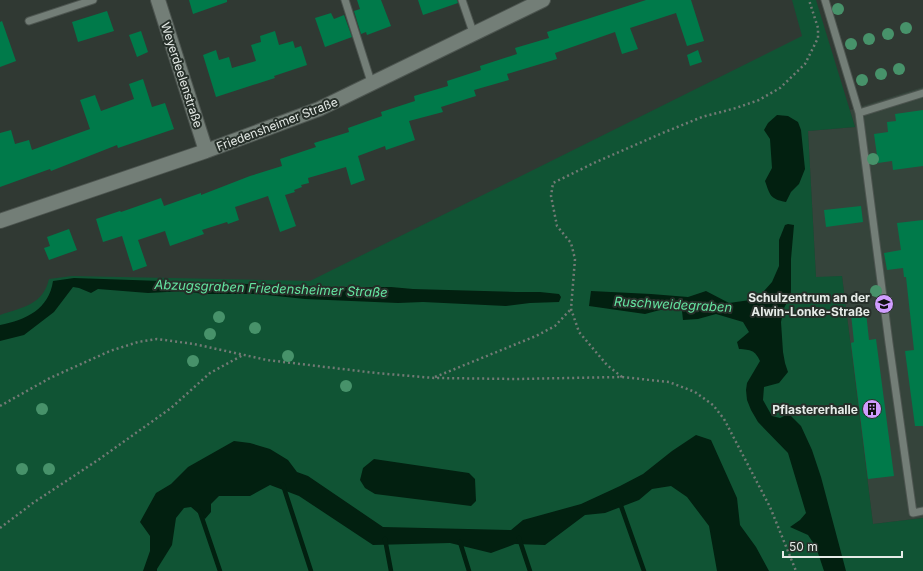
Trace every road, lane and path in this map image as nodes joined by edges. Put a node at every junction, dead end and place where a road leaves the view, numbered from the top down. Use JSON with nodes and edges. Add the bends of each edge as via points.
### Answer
{"nodes":[{"id":1,"x":93,"y":0,"type":"edge"},
{"id":2,"x":158,"y":0,"type":"edge"},
{"id":3,"x":345,"y":0,"type":"edge"},
{"id":4,"x":462,"y":0,"type":"edge"},
{"id":5,"x":543,"y":0,"type":"edge"},
{"id":6,"x":809,"y":0,"type":"edge"},
{"id":7,"x":825,"y":0,"type":"edge"},
{"id":8,"x":29,"y":21,"type":"dead end"},
{"id":9,"x":474,"y":35,"type":"junction"},
{"id":10,"x":372,"y":85,"type":"junction"},
{"id":11,"x":923,"y":94,"type":"edge"},
{"id":12,"x":859,"y":113,"type":"junction"},
{"id":13,"x":206,"y":151,"type":"junction"},
{"id":14,"x":0,"y":221,"type":"edge"},
{"id":15,"x":571,"y":309,"type":"junction"},
{"id":16,"x":243,"y":355,"type":"junction"},
{"id":17,"x":622,"y":377,"type":"junction"},
{"id":18,"x":434,"y":378,"type":"junction"},
{"id":19,"x":0,"y":406,"type":"edge"},
{"id":20,"x":923,"y":511,"type":"edge"},
{"id":21,"x":0,"y":528,"type":"edge"},
{"id":22,"x":796,"y":571,"type":"edge"}],
"edges":[{"from":1,"to":8,"type":"lane"},
{"from":2,"to":13,"type":"street","name":"Weyerdeelenstraße"},
{"from":3,"to":10,"type":"lane"},
{"from":4,"to":9,"type":"lane"},
{"from":5,"to":9,"type":"street","name":"Friedensheimer Straße"},
{"from":6,"to":15,"type":"path","via":[[818,28],[818,38],[805,64],[780,88],[759,100],[702,117],[665,132],[553,183],[551,196],[557,226],[571,243],[575,259]]},
{"from":7,"to":12,"type":"lane"},
{"from":9,"to":10,"type":"street","name":"Friedensheimer Straße"},
{"from":10,"to":13,"type":"street","name":"Friedensheimer Straße","via":[[320,109]]},
{"from":11,"to":12,"type":"lane"},
{"from":12,"to":20,"type":"lane","via":[[913,513]]},
{"from":13,"to":14,"type":"street","name":"Friedensheimer Straße"},
{"from":15,"to":17,"type":"path","via":[[579,332],[607,365]]},
{"from":15,"to":18,"type":"path","via":[[555,326],[536,336]]},
{"from":16,"to":18,"type":"path","via":[[376,374]]},
{"from":16,"to":19,"type":"path","via":[[180,341],[158,339],[138,342],[110,351],[50,378]]},
{"from":16,"to":21,"type":"path","via":[[210,373],[171,408]]},
{"from":17,"to":18,"type":"path"},
{"from":17,"to":22,"type":"path","via":[[670,382],[695,392],[713,405],[724,419],[753,472]]}]}
